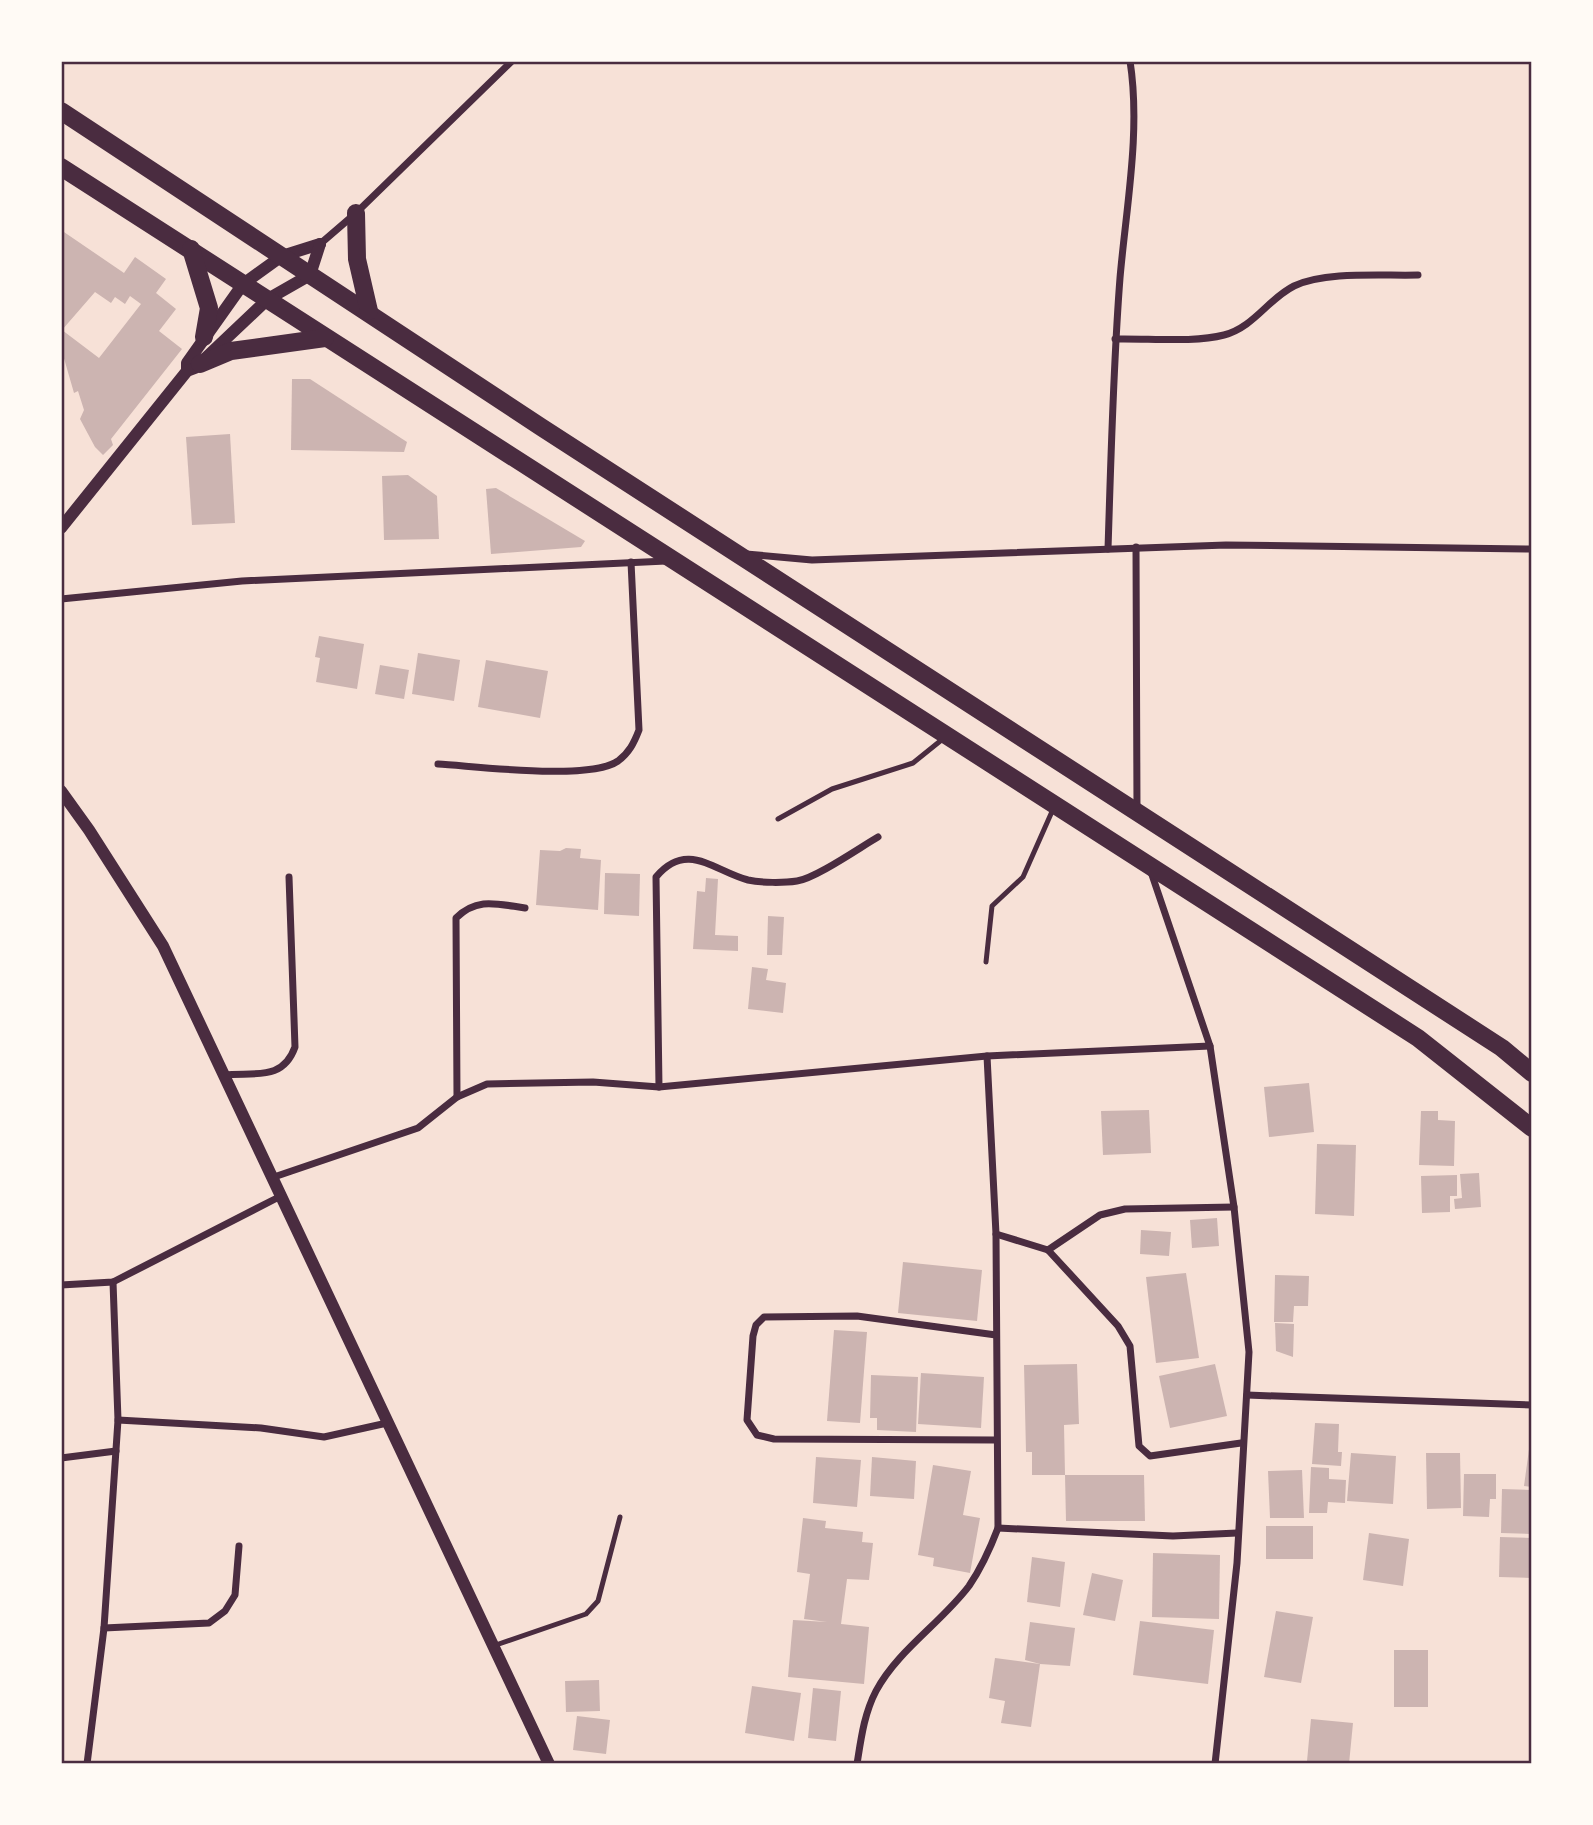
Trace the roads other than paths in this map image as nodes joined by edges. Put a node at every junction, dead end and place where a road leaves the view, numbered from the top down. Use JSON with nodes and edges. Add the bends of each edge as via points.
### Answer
{"nodes":[{"id":1,"x":512,"y":61,"type":"edge"},
{"id":2,"x":1129,"y":61,"type":"edge"},
{"id":3,"x":61,"y":111,"type":"edge"},
{"id":4,"x":61,"y":167,"type":"edge"},
{"id":5,"x":356,"y":213,"type":"junction"},
{"id":6,"x":320,"y":244,"type":"junction"},
{"id":7,"x":191,"y":249,"type":"junction"},
{"id":8,"x":282,"y":256,"type":"junction"},
{"id":9,"x":310,"y":275,"type":"junction"},
{"id":10,"x":1418,"y":275,"type":"dead end"},
{"id":11,"x":243,"y":284,"type":"junction"},
{"id":12,"x":268,"y":299,"type":"junction"},
{"id":13,"x":369,"y":311,"type":"junction"},
{"id":14,"x":204,"y":337,"type":"junction"},
{"id":15,"x":325,"y":338,"type":"junction"},
{"id":16,"x":1115,"y":339,"type":"junction"},
{"id":17,"x":194,"y":367,"type":"junction"},
{"id":18,"x":61,"y":528,"type":"edge"},
{"id":19,"x":1136,"y":547,"type":"junction"},
{"id":20,"x":1108,"y":548,"type":"junction"},
{"id":21,"x":1532,"y":549,"type":"edge"},
{"id":22,"x":740,"y":554,"type":"junction"},
{"id":23,"x":673,"y":560,"type":"junction"},
{"id":24,"x":631,"y":562,"type":"junction"},
{"id":25,"x":61,"y":599,"type":"edge"},
{"id":26,"x":947,"y":736,"type":"junction"},
{"id":27,"x":438,"y":764,"type":"dead end"},
{"id":28,"x":61,"y":791,"type":"edge"},
{"id":29,"x":1055,"y":805,"type":"junction"},
{"id":30,"x":1137,"y":811,"type":"junction"},
{"id":31,"x":778,"y":819,"type":"dead end"},
{"id":32,"x":878,"y":836,"type":"dead end"},
{"id":33,"x":1149,"y":866,"type":"junction"},
{"id":34,"x":289,"y":877,"type":"dead end"},
{"id":35,"x":525,"y":908,"type":"dead end"},
{"id":36,"x":986,"y":962,"type":"dead end"},
{"id":37,"x":1209,"y":1046,"type":"junction"},
{"id":38,"x":987,"y":1056,"type":"junction"},
{"id":39,"x":1532,"y":1073,"type":"edge"},
{"id":40,"x":223,"y":1075,"type":"junction"},
{"id":41,"x":659,"y":1087,"type":"junction"},
{"id":42,"x":457,"y":1097,"type":"junction"},
{"id":43,"x":1532,"y":1128,"type":"edge"},
{"id":44,"x":271,"y":1178,"type":"junction"},
{"id":45,"x":279,"y":1197,"type":"junction"},
{"id":46,"x":1234,"y":1207,"type":"junction"},
{"id":47,"x":996,"y":1234,"type":"junction"},
{"id":48,"x":1048,"y":1250,"type":"junction"},
{"id":49,"x":113,"y":1282,"type":"junction"},
{"id":50,"x":61,"y":1285,"type":"edge"},
{"id":51,"x":996,"y":1335,"type":"junction"},
{"id":52,"x":1247,"y":1395,"type":"junction"},
{"id":53,"x":1532,"y":1405,"type":"edge"},
{"id":54,"x":118,"y":1420,"type":"junction"},
{"id":55,"x":387,"y":1423,"type":"junction"},
{"id":56,"x":995,"y":1440,"type":"junction"},
{"id":57,"x":1241,"y":1443,"type":"junction"},
{"id":58,"x":116,"y":1451,"type":"junction"},
{"id":59,"x":61,"y":1458,"type":"edge"},
{"id":60,"x":620,"y":1517,"type":"dead end"},
{"id":61,"x":998,"y":1528,"type":"junction"},
{"id":62,"x":1237,"y":1533,"type":"junction"},
{"id":63,"x":239,"y":1546,"type":"dead end"},
{"id":64,"x":104,"y":1628,"type":"junction"},
{"id":65,"x":493,"y":1646,"type":"junction"},
{"id":66,"x":87,"y":1764,"type":"edge"},
{"id":67,"x":550,"y":1764,"type":"edge"},
{"id":68,"x":857,"y":1764,"type":"edge"},
{"id":69,"x":1215,"y":1764,"type":"edge"}],
"edges":[{"from":1,"to":5,"type":"street"},
{"from":2,"to":16,"type":"street","via":[[1131,143]]},
{"from":3,"to":8,"type":"main road"},
{"from":4,"to":7,"type":"main road"},
{"from":5,"to":6,"type":"street"},
{"from":5,"to":13,"type":"main road","via":[[357,259]]},
{"from":6,"to":8,"type":"street"},
{"from":6,"to":9,"type":"street"},
{"from":7,"to":11,"type":"main road"},
{"from":7,"to":14,"type":"main road","via":[[209,308]]},
{"from":8,"to":9,"type":"main road"},
{"from":8,"to":11,"type":"street"},
{"from":9,"to":12,"type":"street"},
{"from":9,"to":13,"type":"main road"},
{"from":10,"to":16,"type":"street","via":[[1307,281],[1280,295],[1235,331],[1216,337]]},
{"from":11,"to":12,"type":"main road"},
{"from":11,"to":14,"type":"street"},
{"from":12,"to":15,"type":"main road"},
{"from":12,"to":17,"type":"street"},
{"from":13,"to":22,"type":"main road"},
{"from":14,"to":17,"type":"street","via":[[187,363]]},
{"from":15,"to":17,"type":"main road","via":[[244,349]]},
{"from":15,"to":23,"type":"main road"},
{"from":16,"to":20,"type":"street"},
{"from":17,"to":18,"type":"street"},
{"from":19,"to":20,"type":"street"},
{"from":19,"to":21,"type":"street"},
{"from":19,"to":30,"type":"street"},
{"from":20,"to":22,"type":"street","via":[[812,560]]},
{"from":22,"to":30,"type":"main road"},
{"from":23,"to":24,"type":"street"},
{"from":23,"to":26,"type":"main road"},
{"from":24,"to":25,"type":"street","via":[[242,581]]},
{"from":24,"to":27,"type":"street","via":[[639,730],[632,749],[615,763],[558,772]]},
{"from":26,"to":29,"type":"main road"},
{"from":26,"to":31,"type":"lane","via":[[913,763],[832,789]]},
{"from":28,"to":40,"type":"street","via":[[163,946]]},
{"from":29,"to":33,"type":"main road"},
{"from":29,"to":36,"type":"lane","via":[[1023,877],[992,906]]},
{"from":30,"to":39,"type":"main road","via":[[1502,1048]]},
{"from":32,"to":41,"type":"street","via":[[799,881],[749,881],[715,865],[683,858],[666,865],[656,877]]},
{"from":33,"to":37,"type":"street"},
{"from":33,"to":43,"type":"main road","via":[[1418,1038]]},
{"from":34,"to":40,"type":"street","via":[[295,1047],[290,1063],[280,1070]]},
{"from":35,"to":42,"type":"street","via":[[481,902],[456,918]]},
{"from":37,"to":38,"type":"street"},
{"from":37,"to":46,"type":"street"},
{"from":38,"to":41,"type":"street"},
{"from":38,"to":47,"type":"street"},
{"from":40,"to":44,"type":"street"},
{"from":41,"to":42,"type":"street","via":[[593,1082],[487,1084]]},
{"from":42,"to":44,"type":"street","via":[[418,1128]]},
{"from":44,"to":45,"type":"street"},
{"from":45,"to":49,"type":"street"},
{"from":45,"to":55,"type":"street"},
{"from":46,"to":48,"type":"street","via":[[1125,1209],[1100,1215]]},
{"from":46,"to":52,"type":"street","via":[[1248,1352]]},
{"from":47,"to":48,"type":"street"},
{"from":47,"to":51,"type":"street"},
{"from":48,"to":57,"type":"street","via":[[1118,1326],[1130,1346],[1139,1446],[1144,1452],[1150,1456]]},
{"from":49,"to":50,"type":"street"},
{"from":49,"to":54,"type":"street"},
{"from":51,"to":56,"type":"street"},
{"from":51,"to":56,"type":"street","via":[[857,1316],[764,1318],[752,1336],[747,1420],[757,1435],[774,1439]]},
{"from":52,"to":53,"type":"street"},
{"from":52,"to":57,"type":"street"},
{"from":54,"to":55,"type":"street","via":[[261,1428],[324,1437]]},
{"from":54,"to":58,"type":"street"},
{"from":55,"to":65,"type":"street"},
{"from":56,"to":61,"type":"street"},
{"from":57,"to":62,"type":"street"},
{"from":58,"to":59,"type":"street"},
{"from":58,"to":64,"type":"street"},
{"from":60,"to":65,"type":"lane","via":[[598,1601],[586,1614]]},
{"from":61,"to":62,"type":"street","via":[[1160,1535]]},
{"from":61,"to":68,"type":"street","via":[[985,1561],[967,1588],[888,1673],[877,1691],[864,1722]]},
{"from":62,"to":69,"type":"street"},
{"from":63,"to":64,"type":"street","via":[[235,1595],[225,1611],[209,1623]]},
{"from":64,"to":66,"type":"street"},
{"from":65,"to":67,"type":"street"}]}
